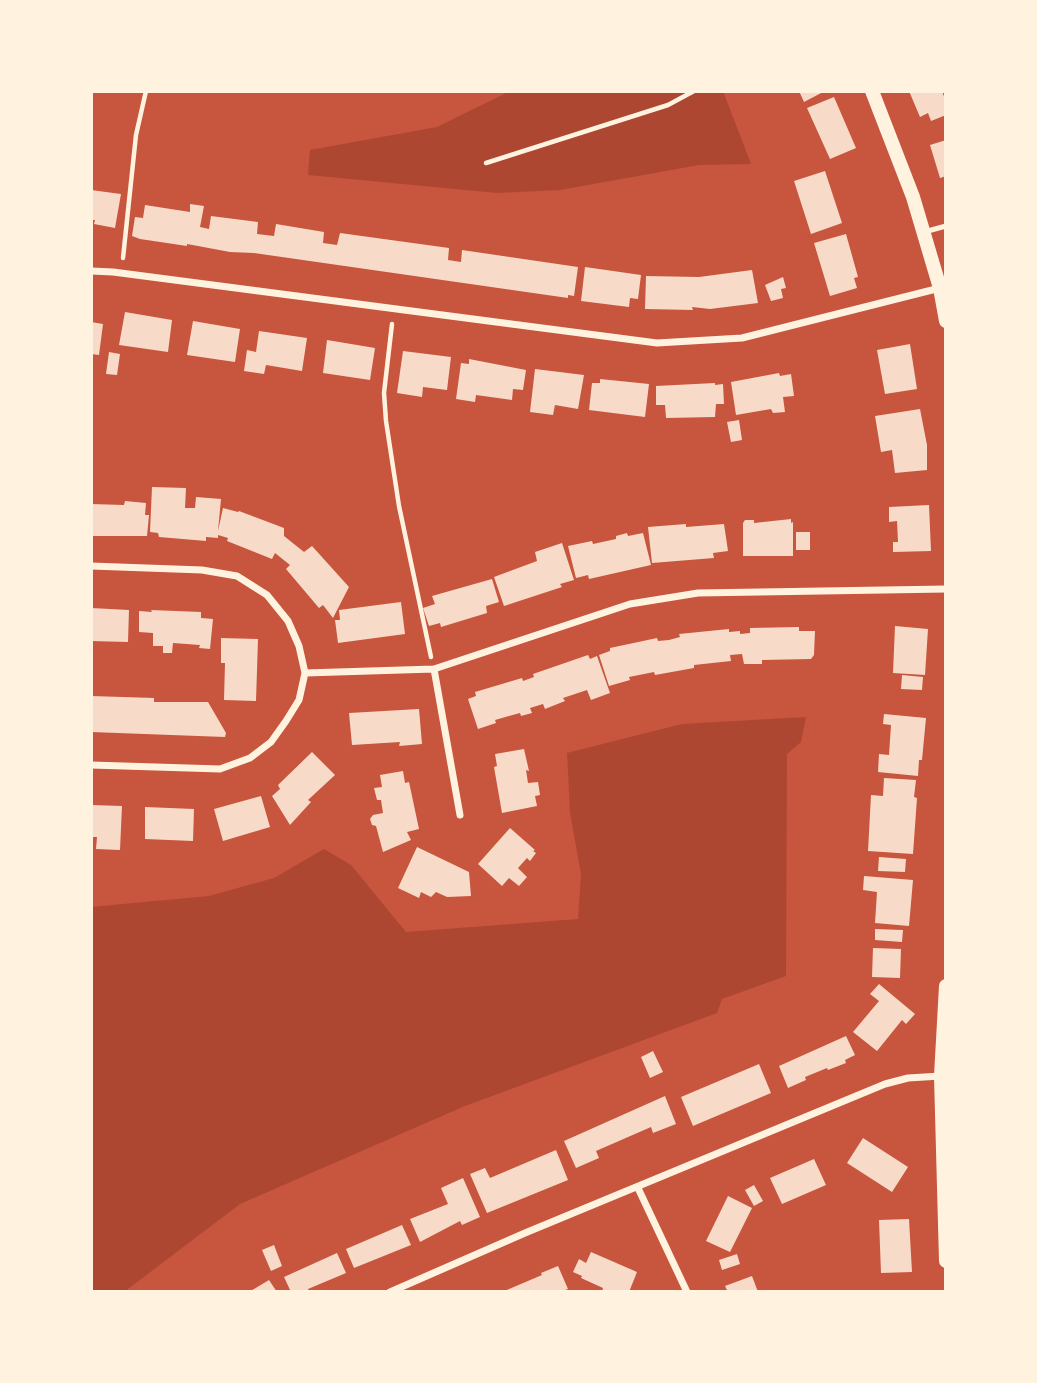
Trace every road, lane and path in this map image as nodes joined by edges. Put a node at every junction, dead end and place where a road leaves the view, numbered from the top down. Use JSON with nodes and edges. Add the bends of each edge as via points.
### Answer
{"nodes":[{"id":1,"x":146,"y":91,"type":"edge"},
{"id":2,"x":694,"y":91,"type":"edge"},
{"id":3,"x":872,"y":91,"type":"edge"},
{"id":4,"x":486,"y":163,"type":"dead end"},
{"id":5,"x":946,"y":226,"type":"edge"},
{"id":6,"x":924,"y":232,"type":"junction"},
{"id":7,"x":91,"y":271,"type":"edge"},
{"id":8,"x":121,"y":273,"type":"junction"},
{"id":9,"x":940,"y":288,"type":"junction"},
{"id":10,"x":946,"y":321,"type":"edge"},
{"id":11,"x":391,"y":332,"type":"dead end"},
{"id":12,"x":91,"y":566,"type":"edge"},
{"id":13,"x":946,"y":589,"type":"edge"},
{"id":14,"x":434,"y":669,"type":"junction"},
{"id":15,"x":305,"y":673,"type":"junction"},
{"id":16,"x":91,"y":765,"type":"edge"},
{"id":17,"x":460,"y":815,"type":"dead end"},
{"id":18,"x":946,"y":986,"type":"edge"},
{"id":19,"x":941,"y":1076,"type":"junction"},
{"id":20,"x":639,"y":1188,"type":"junction"},
{"id":21,"x":946,"y":1261,"type":"edge"},
{"id":22,"x":390,"y":1292,"type":"edge"},
{"id":23,"x":687,"y":1292,"type":"edge"}],
"edges":[{"from":1,"to":8,"type":"path","via":[[136,135]]},
{"from":2,"to":4,"type":"path","via":[[668,105]]},
{"from":3,"to":6,"type":"main road"},
{"from":5,"to":6,"type":"lane"},
{"from":6,"to":9,"type":"main road"},
{"from":7,"to":8,"type":"street"},
{"from":8,"to":9,"type":"street","via":[[657,343],[742,338]]},
{"from":9,"to":10,"type":"main road"},
{"from":11,"to":14,"type":"path","via":[[384,393],[386,421]]},
{"from":12,"to":15,"type":"street","via":[[202,570],[237,576],[267,595],[288,621]]},
{"from":13,"to":14,"type":"street","via":[[698,593],[630,604]]},
{"from":14,"to":15,"type":"street"},
{"from":14,"to":17,"type":"street"},
{"from":15,"to":16,"type":"street","via":[[299,700],[286,721],[250,758],[220,769]]},
{"from":18,"to":19,"type":"main road"},
{"from":19,"to":20,"type":"street","via":[[885,1084]]},
{"from":19,"to":21,"type":"main road"},
{"from":20,"to":22,"type":"street"},
{"from":20,"to":23,"type":"street"}]}
